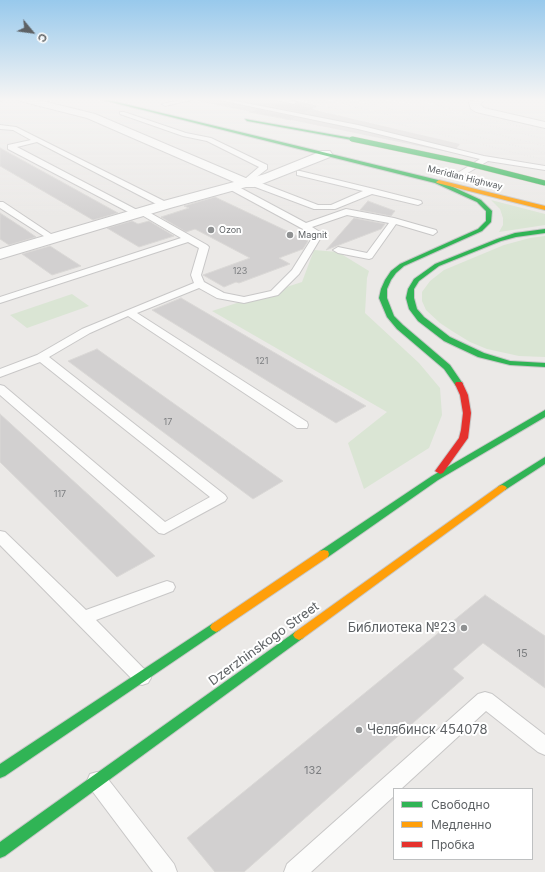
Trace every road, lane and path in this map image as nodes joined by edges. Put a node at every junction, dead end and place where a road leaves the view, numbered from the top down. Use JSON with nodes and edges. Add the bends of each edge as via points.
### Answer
{"nodes":[{"id":1,"x":38,"y":140,"type":"joint"},
{"id":2,"x":148,"y":140,"type":"edge"},
{"id":3,"x":210,"y":140,"type":"edge"},
{"id":4,"x":269,"y":140,"type":"edge"},
{"id":5,"x":314,"y":140,"type":"edge"},
{"id":6,"x":355,"y":140,"type":"edge"},
{"id":7,"x":410,"y":140,"type":"edge"},
{"id":8,"x":341,"y":147,"type":"dead end"},
{"id":9,"x":326,"y":154,"type":"junction"},
{"id":10,"x":484,"y":158,"type":"junction"},
{"id":11,"x":545,"y":168,"type":"edge"},
{"id":12,"x":300,"y":173,"type":"dead end"},
{"id":13,"x":456,"y":176,"type":"joint"},
{"id":14,"x":475,"y":180,"type":"dead end"},
{"id":15,"x":436,"y":181,"type":"junction"},
{"id":16,"x":251,"y":183,"type":"junction"},
{"id":17,"x":545,"y":183,"type":"edge"},
{"id":18,"x":232,"y":187,"type":"junction"},
{"id":19,"x":371,"y":191,"type":"junction"},
{"id":20,"x":418,"y":203,"type":"dead end"},
{"id":21,"x":0,"y":204,"type":"edge"},
{"id":22,"x":165,"y":205,"type":"junction"},
{"id":23,"x":545,"y":208,"type":"edge"},
{"id":24,"x":140,"y":213,"type":"junction"},
{"id":25,"x":394,"y":221,"type":"junction"},
{"id":26,"x":304,"y":226,"type":"junction"},
{"id":27,"x":545,"y":231,"type":"edge"},
{"id":28,"x":433,"y":232,"type":"dead end"},
{"id":29,"x":53,"y":238,"type":"junction"},
{"id":30,"x":190,"y":238,"type":"junction"},
{"id":31,"x":338,"y":250,"type":"dead end"},
{"id":32,"x":0,"y":254,"type":"edge"},
{"id":33,"x":200,"y":284,"type":"junction"},
{"id":34,"x":0,"y":300,"type":"edge"},
{"id":35,"x":129,"y":312,"type":"junction"},
{"id":36,"x":41,"y":357,"type":"junction"},
{"id":37,"x":545,"y":365,"type":"edge"},
{"id":38,"x":0,"y":373,"type":"edge"},
{"id":39,"x":0,"y":389,"type":"edge"},
{"id":40,"x":545,"y":413,"type":"edge"},
{"id":41,"x":302,"y":425,"type":"dead end"},
{"id":42,"x":545,"y":460,"type":"edge"},
{"id":43,"x":435,"y":478,"type":"junction"},
{"id":44,"x":533,"y":480,"type":"dead end"},
{"id":45,"x":507,"y":485,"type":"junction"},
{"id":46,"x":2,"y":541,"type":"edge"},
{"id":47,"x":167,"y":587,"type":"dead end"},
{"id":48,"x":83,"y":618,"type":"junction"},
{"id":49,"x":142,"y":678,"type":"junction"},
{"id":50,"x":545,"y":746,"type":"edge"},
{"id":51,"x":0,"y":772,"type":"edge"},
{"id":52,"x":97,"y":781,"type":"junction"},
{"id":53,"x":0,"y":851,"type":"edge"},
{"id":54,"x":166,"y":872,"type":"edge"},
{"id":55,"x":295,"y":872,"type":"edge"}],
"edges":[{"from":1,"to":22,"type":"lane"},
{"from":1,"to":24,"type":"lane","via":[[11,147]]},
{"from":2,"to":16,"type":"street"},
{"from":3,"to":16,"type":"lane","via":[[264,167],[249,178]]},
{"from":4,"to":9,"type":"main road","name":"Meridian Highway"},
{"from":5,"to":8,"type":"main road","bridge":true},
{"from":6,"to":17,"type":"main road","bridge":true,"via":[[460,161]]},
{"from":7,"to":10,"type":"lane"},
{"from":9,"to":15,"type":"main road","name":"Meridian Highway"},
{"from":9,"to":16,"type":"street"},
{"from":10,"to":11,"type":"lane"},
{"from":10,"to":13,"type":"lane","via":[[484,161]]},
{"from":12,"to":19,"type":"lane"},
{"from":13,"to":14,"type":"main road","name":"Meridian Highway"},
{"from":15,"to":23,"type":"main road","name":"Meridian Highway"},
{"from":15,"to":43,"type":"main road","via":[[479,201],[488,211],[490,218],[480,230],[402,265],[393,272],[384,289],[383,298],[391,317],[448,368],[464,395],[467,413],[463,438]]},
{"from":16,"to":18,"type":"street"},
{"from":16,"to":19,"type":"lane","via":[[317,207],[332,207]]},
{"from":18,"to":22,"type":"street"},
{"from":18,"to":26,"type":"lane"},
{"from":19,"to":20,"type":"lane"},
{"from":21,"to":29,"type":"lane"},
{"from":22,"to":24,"type":"street"},
{"from":24,"to":29,"type":"street"},
{"from":24,"to":30,"type":"lane"},
{"from":25,"to":26,"type":"lane","via":[[346,212]]},
{"from":25,"to":28,"type":"lane"},
{"from":25,"to":31,"type":"lane","via":[[369,256]]},
{"from":26,"to":33,"type":"lane","via":[[319,234],[296,272],[274,293],[244,300],[221,296]]},
{"from":27,"to":37,"type":"main road","via":[[515,235],[437,265],[416,280],[410,298],[413,309],[421,319],[447,339],[481,355],[510,363]]},
{"from":29,"to":32,"type":"street"},
{"from":30,"to":33,"type":"lane","via":[[204,247],[196,275]]},
{"from":30,"to":34,"type":"lane"},
{"from":33,"to":35,"type":"lane"},
{"from":35,"to":36,"type":"lane","via":[[86,331]]},
{"from":35,"to":41,"type":"lane"},
{"from":36,"to":38,"type":"lane"},
{"from":36,"to":39,"type":"lane","via":[[220,498],[164,529]]},
{"from":40,"to":43,"type":"main road"},
{"from":42,"to":45,"type":"main road","name":"Dzerzhinskogo Street"},
{"from":43,"to":49,"type":"main road"},
{"from":44,"to":45,"type":"main road"},
{"from":45,"to":52,"type":"main road","name":"Dzerzhinskogo Street"},
{"from":46,"to":48,"type":"lane"},
{"from":47,"to":48,"type":"lane"},
{"from":48,"to":49,"type":"lane"},
{"from":49,"to":51,"type":"main road"},
{"from":50,"to":55,"type":"lane","via":[[485,700]]},
{"from":52,"to":53,"type":"main road","name":"Dzerzhinskogo Street"},
{"from":52,"to":54,"type":"lane"}]}
